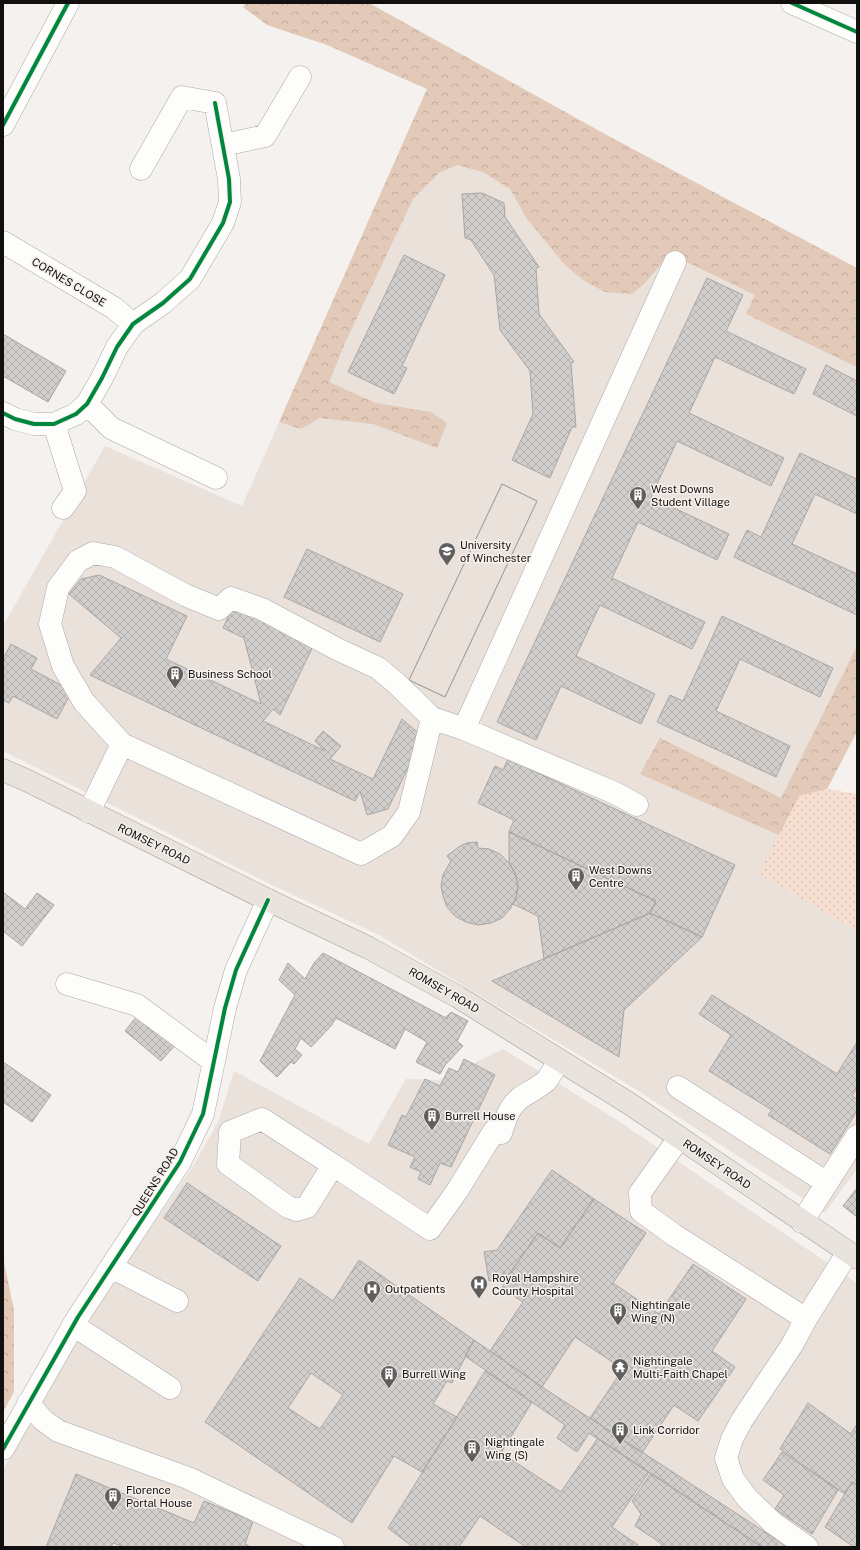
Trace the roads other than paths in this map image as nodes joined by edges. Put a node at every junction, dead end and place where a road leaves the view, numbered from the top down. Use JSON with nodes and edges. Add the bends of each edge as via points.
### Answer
{"nodes":[{"id":1,"x":68,"y":3,"type":"edge"},
{"id":2,"x":792,"y":3,"type":"edge"},
{"id":3,"x":857,"y":32,"type":"edge"},
{"id":4,"x":300,"y":77,"type":"dead end"},
{"id":5,"x":3,"y":125,"type":"edge"},
{"id":6,"x":223,"y":145,"type":"junction"},
{"id":7,"x":141,"y":169,"type":"dead end"},
{"id":8,"x":3,"y":242,"type":"edge"},
{"id":9,"x":675,"y":262,"type":"dead end"},
{"id":10,"x":133,"y":324,"type":"junction"},
{"id":11,"x":87,"y":404,"type":"junction"},
{"id":12,"x":3,"y":413,"type":"edge"},
{"id":13,"x":54,"y":424,"type":"junction"},
{"id":14,"x":216,"y":478,"type":"dead end"},
{"id":15,"x":63,"y":508,"type":"dead end"},
{"id":16,"x":432,"y":718,"type":"junction"},
{"id":17,"x":464,"y":729,"type":"junction"},
{"id":18,"x":122,"y":744,"type":"junction"},
{"id":19,"x":3,"y":770,"type":"edge"},
{"id":20,"x":637,"y":805,"type":"dead end"},
{"id":21,"x":89,"y":812,"type":"junction"},
{"id":22,"x":268,"y":900,"type":"junction"},
{"id":23,"x":67,"y":984,"type":"dead end"},
{"id":24,"x":559,"y":1060,"type":"junction"},
{"id":25,"x":214,"y":1062,"type":"junction"},
{"id":26,"x":678,"y":1087,"type":"dead end"},
{"id":27,"x":203,"y":1114,"type":"junction"},
{"id":28,"x":230,"y":1132,"type":"junction"},
{"id":29,"x":857,"y":1136,"type":"edge"},
{"id":30,"x":679,"y":1138,"type":"junction"},
{"id":31,"x":333,"y":1165,"type":"junction"},
{"id":32,"x":827,"y":1183,"type":"junction"},
{"id":33,"x":802,"y":1222,"type":"junction"},
{"id":34,"x":852,"y":1255,"type":"edge"},
{"id":35,"x":112,"y":1267,"type":"junction"},
{"id":36,"x":177,"y":1301,"type":"dead end"},
{"id":37,"x":806,"y":1319,"type":"junction"},
{"id":38,"x":73,"y":1325,"type":"junction"},
{"id":39,"x":170,"y":1388,"type":"dead end"},
{"id":40,"x":28,"y":1403,"type":"junction"},
{"id":41,"x":3,"y":1449,"type":"edge"},
{"id":42,"x":333,"y":1547,"type":"edge"},
{"id":43,"x":807,"y":1547,"type":"edge"}],
"edges":[{"from":1,"to":5,"type":"street"},
{"from":2,"to":3,"type":"street"},
{"from":4,"to":6,"type":"street","via":[[266,136]]},
{"from":6,"to":7,"type":"street","via":[[215,102],[182,97]]},
{"from":6,"to":10,"type":"street","via":[[230,202],[223,223],[190,279],[163,303]]},
{"from":8,"to":10,"type":"street","name":"CORNES CLOSE","via":[[114,308]]},
{"from":9,"to":17,"type":"street"},
{"from":10,"to":11,"type":"street","via":[[117,347]]},
{"from":11,"to":13,"type":"street","via":[[76,414]]},
{"from":11,"to":14,"type":"street","via":[[111,428]]},
{"from":12,"to":13,"type":"street","via":[[34,424]]},
{"from":13,"to":15,"type":"street","via":[[75,490]]},
{"from":16,"to":17,"type":"street"},
{"from":16,"to":18,"type":"street","via":[[409,812],[392,836],[361,854]]},
{"from":16,"to":18,"type":"street","via":[[378,668],[262,609],[231,598],[219,610],[185,595],[115,557],[93,554],[78,561],[58,588],[50,624],[63,666],[84,702]]},
{"from":17,"to":20,"type":"street","via":[[615,793]]},
{"from":18,"to":21,"type":"street"},
{"from":19,"to":21,"type":"main road","name":"ROMSEY ROAD"},
{"from":21,"to":22,"type":"main road","name":"ROMSEY ROAD"},
{"from":22,"to":24,"type":"main road","name":"ROMSEY ROAD","via":[[376,952],[458,997]]},
{"from":22,"to":25,"type":"street","name":"QUEENS ROAD","via":[[236,970]]},
{"from":23,"to":25,"type":"street","via":[[137,1005]]},
{"from":24,"to":30,"type":"main road","name":"ROMSEY ROAD"},
{"from":24,"to":31,"type":"street","via":[[547,1079],[512,1107],[430,1229]]},
{"from":25,"to":27,"type":"street","name":"QUEENS ROAD"},
{"from":26,"to":32,"type":"street"},
{"from":27,"to":28,"type":"street"},
{"from":27,"to":35,"type":"street","name":"QUEENS ROAD","via":[[180,1162]]},
{"from":28,"to":31,"type":"street","via":[[262,1119]]},
{"from":28,"to":31,"type":"street","via":[[228,1164],[288,1207],[297,1210],[306,1207]]},
{"from":29,"to":32,"type":"street"},
{"from":30,"to":33,"type":"main road","name":"ROMSEY ROAD"},
{"from":30,"to":37,"type":"street","via":[[640,1193],[641,1211],[674,1235]]},
{"from":32,"to":33,"type":"street"},
{"from":33,"to":34,"type":"main road","name":"ROMSEY ROAD"},
{"from":34,"to":37,"type":"street"},
{"from":35,"to":36,"type":"street"},
{"from":35,"to":38,"type":"street","name":"QUEENS ROAD"},
{"from":37,"to":43,"type":"street","via":[[792,1345],[742,1420],[726,1458],[733,1479],[747,1498],[773,1523]]},
{"from":38,"to":39,"type":"street"},
{"from":38,"to":40,"type":"street","name":"QUEENS ROAD"},
{"from":40,"to":41,"type":"street","name":"QUEENS ROAD"},
{"from":40,"to":42,"type":"street","via":[[43,1420],[58,1431],[188,1478]]}]}
